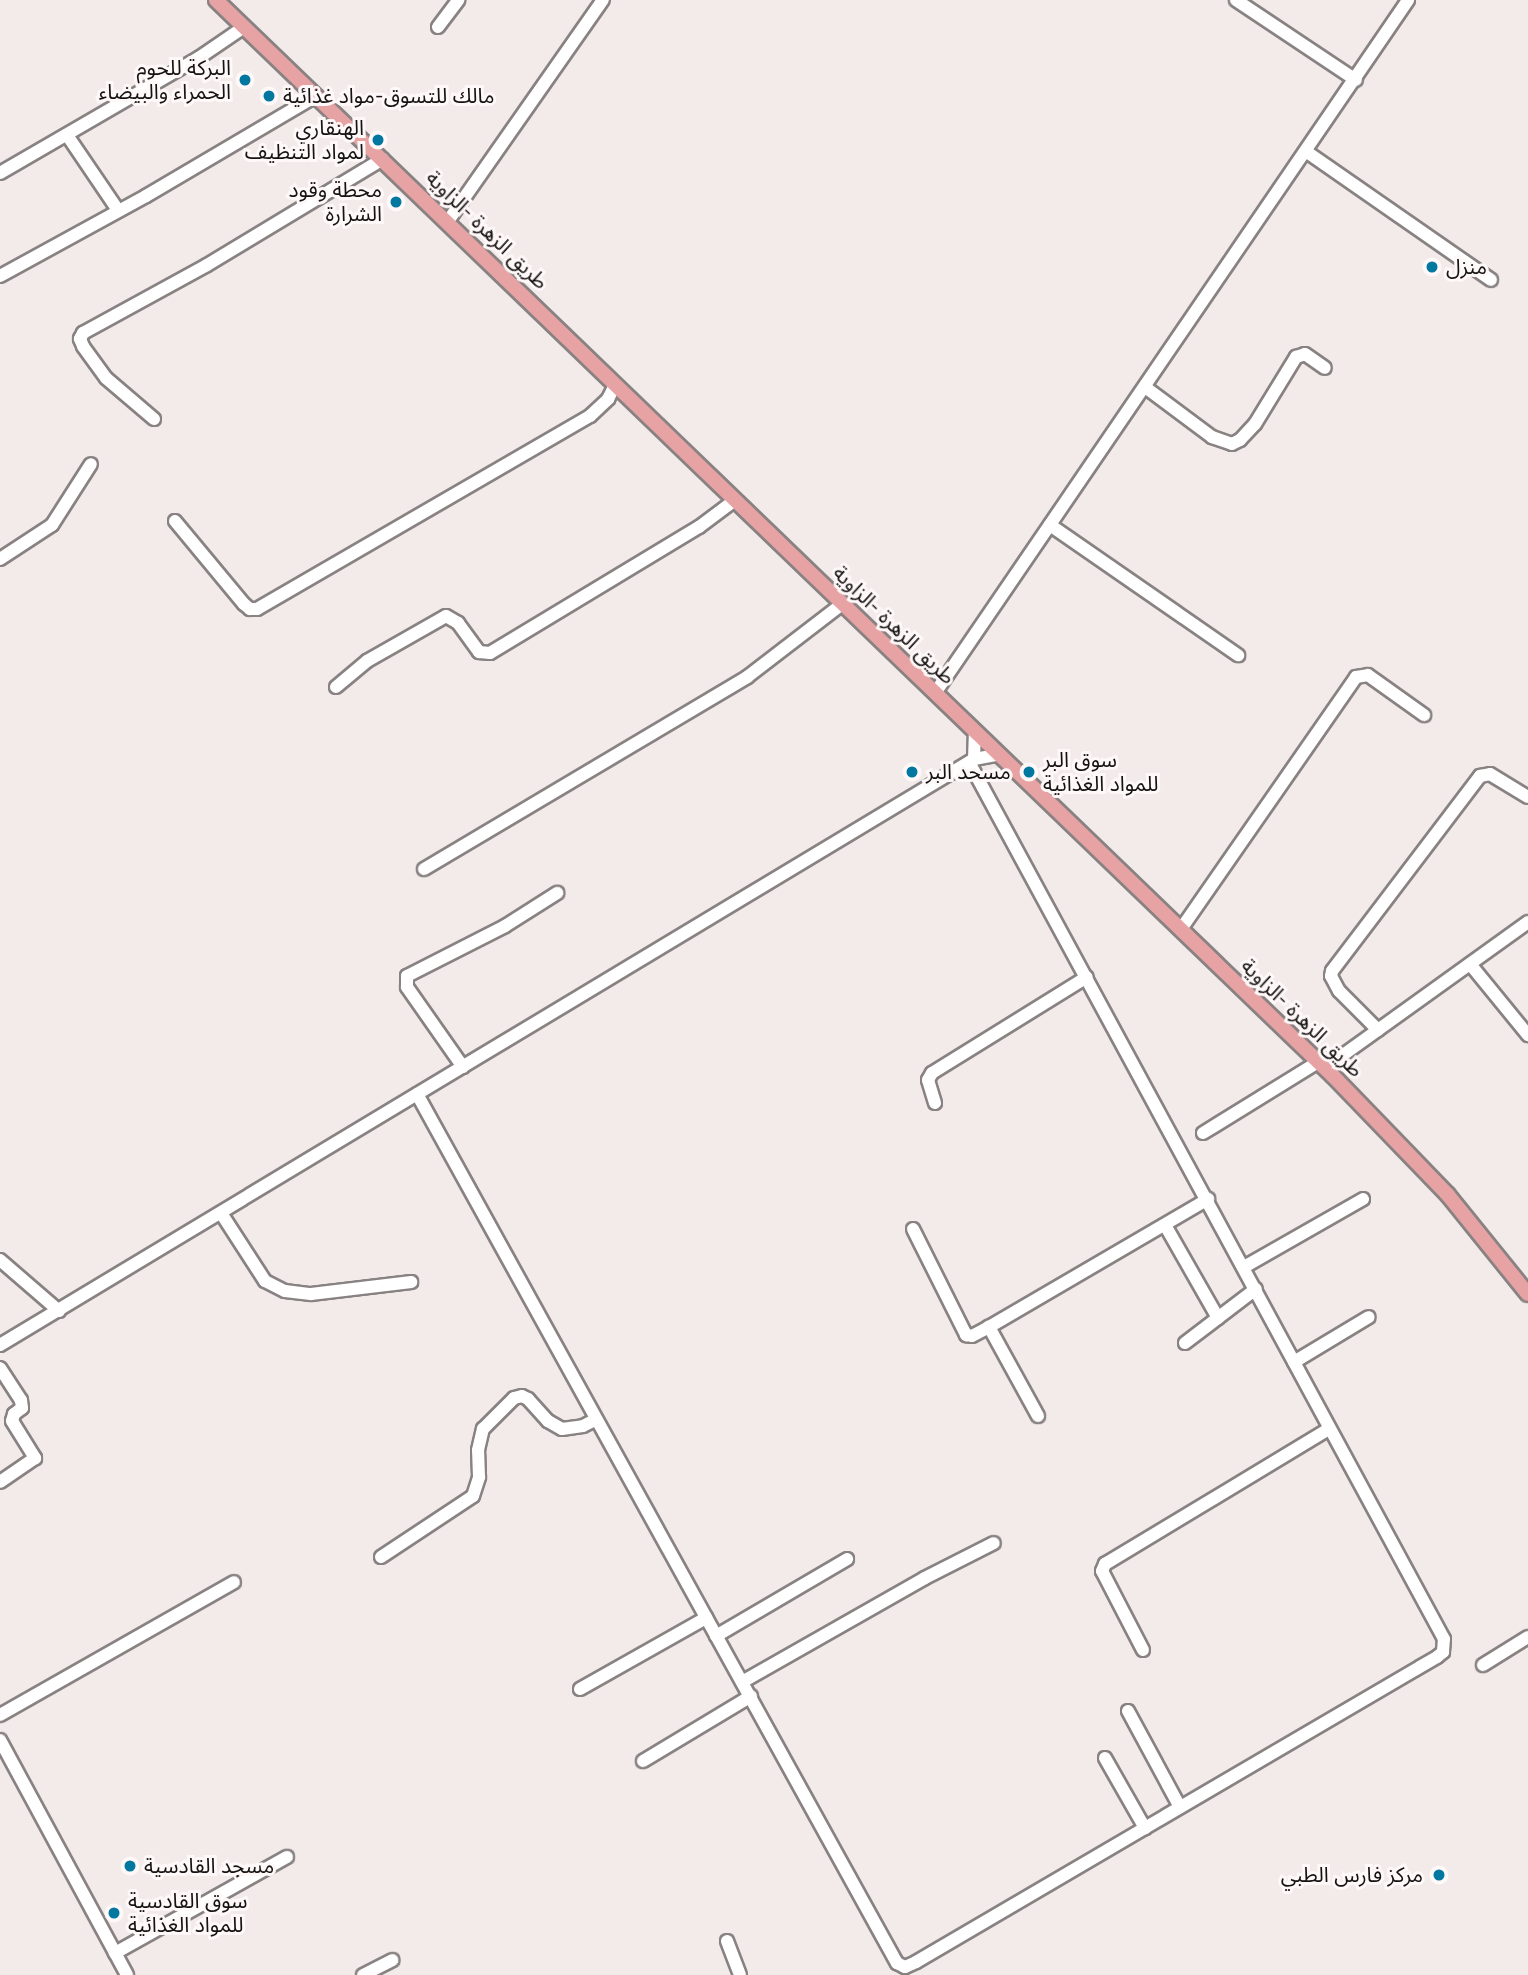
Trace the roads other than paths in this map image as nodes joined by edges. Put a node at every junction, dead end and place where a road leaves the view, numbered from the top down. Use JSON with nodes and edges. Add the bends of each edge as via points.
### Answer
{"nodes":[{"id":1,"x":216,"y":0,"type":"edge"},
{"id":2,"x":458,"y":0,"type":"edge"},
{"id":3,"x":603,"y":0,"type":"edge"},
{"id":4,"x":1236,"y":0,"type":"edge"},
{"id":5,"x":1408,"y":0,"type":"edge"},
{"id":6,"x":244,"y":27,"type":"junction"},
{"id":7,"x":438,"y":27,"type":"dead end"},
{"id":8,"x":1356,"y":80,"type":"junction"},
{"id":9,"x":314,"y":97,"type":"junction"},
{"id":10,"x":67,"y":135,"type":"junction"},
{"id":11,"x":1307,"y":152,"type":"junction"},
{"id":12,"x":383,"y":159,"type":"junction"},
{"id":13,"x":0,"y":173,"type":"edge"},
{"id":14,"x":118,"y":210,"type":"junction"},
{"id":15,"x":448,"y":221,"type":"junction"},
{"id":16,"x":0,"y":276,"type":"edge"},
{"id":17,"x":1491,"y":280,"type":"dead end"},
{"id":18,"x":1325,"y":368,"type":"dead end"},
{"id":19,"x":615,"y":385,"type":"junction"},
{"id":20,"x":1145,"y":387,"type":"junction"},
{"id":21,"x":153,"y":419,"type":"dead end"},
{"id":22,"x":91,"y":464,"type":"dead end"},
{"id":23,"x":735,"y":500,"type":"junction"},
{"id":24,"x":175,"y":521,"type":"dead end"},
{"id":25,"x":1050,"y":526,"type":"junction"},
{"id":26,"x":0,"y":559,"type":"edge"},
{"id":27,"x":842,"y":604,"type":"junction"},
{"id":28,"x":1238,"y":655,"type":"dead end"},
{"id":29,"x":336,"y":687,"type":"dead end"},
{"id":30,"x":935,"y":693,"type":"junction"},
{"id":31,"x":1424,"y":715,"type":"dead end"},
{"id":32,"x":975,"y":733,"type":"junction"},
{"id":33,"x":996,"y":755,"type":"junction"},
{"id":34,"x":971,"y":761,"type":"junction"},
{"id":35,"x":1528,"y":797,"type":"edge"},
{"id":36,"x":424,"y":869,"type":"dead end"},
{"id":37,"x":557,"y":893,"type":"dead end"},
{"id":38,"x":1528,"y":922,"type":"edge"},
{"id":39,"x":1181,"y":929,"type":"junction"},
{"id":40,"x":1470,"y":964,"type":"junction"},
{"id":41,"x":1087,"y":977,"type":"junction"},
{"id":42,"x":1378,"y":1030,"type":"junction"},
{"id":43,"x":1528,"y":1035,"type":"edge"},
{"id":44,"x":1343,"y":1055,"type":"junction"},
{"id":45,"x":1318,"y":1062,"type":"junction"},
{"id":46,"x":464,"y":1067,"type":"junction"},
{"id":47,"x":1333,"y":1076,"type":"junction"},
{"id":48,"x":416,"y":1094,"type":"junction"},
{"id":49,"x":935,"y":1103,"type":"dead end"},
{"id":50,"x":1203,"y":1133,"type":"dead end"},
{"id":51,"x":1208,"y":1199,"type":"junction"},
{"id":52,"x":1363,"y":1199,"type":"dead end"},
{"id":53,"x":220,"y":1213,"type":"junction"},
{"id":54,"x":1165,"y":1225,"type":"junction"},
{"id":55,"x":913,"y":1229,"type":"dead end"},
{"id":56,"x":0,"y":1260,"type":"edge"},
{"id":57,"x":1244,"y":1267,"type":"junction"},
{"id":58,"x":411,"y":1282,"type":"dead end"},
{"id":59,"x":1256,"y":1289,"type":"junction"},
{"id":60,"x":1528,"y":1294,"type":"edge"},
{"id":61,"x":59,"y":1311,"type":"junction"},
{"id":62,"x":1369,"y":1317,"type":"dead end"},
{"id":63,"x":1218,"y":1318,"type":"junction"},
{"id":64,"x":989,"y":1327,"type":"junction"},
{"id":65,"x":1185,"y":1343,"type":"dead end"},
{"id":66,"x":0,"y":1345,"type":"edge"},
{"id":67,"x":1294,"y":1362,"type":"junction"},
{"id":68,"x":0,"y":1368,"type":"edge"},
{"id":69,"x":1038,"y":1416,"type":"dead end"},
{"id":70,"x":595,"y":1420,"type":"junction"},
{"id":71,"x":1329,"y":1429,"type":"junction"},
{"id":72,"x":0,"y":1482,"type":"edge"},
{"id":73,"x":994,"y":1543,"type":"dead end"},
{"id":74,"x":380,"y":1557,"type":"dead end"},
{"id":75,"x":847,"y":1559,"type":"dead end"},
{"id":76,"x":234,"y":1581,"type":"dead end"},
{"id":77,"x":706,"y":1618,"type":"junction"},
{"id":78,"x":716,"y":1636,"type":"junction"},
{"id":79,"x":1528,"y":1637,"type":"edge"},
{"id":80,"x":1143,"y":1650,"type":"dead end"},
{"id":81,"x":1483,"y":1665,"type":"dead end"},
{"id":82,"x":742,"y":1682,"type":"junction"},
{"id":83,"x":580,"y":1689,"type":"dead end"},
{"id":84,"x":751,"y":1696,"type":"junction"},
{"id":85,"x":1128,"y":1711,"type":"dead end"},
{"id":86,"x":0,"y":1715,"type":"edge"},
{"id":87,"x":0,"y":1740,"type":"edge"},
{"id":88,"x":1105,"y":1758,"type":"dead end"},
{"id":89,"x":643,"y":1762,"type":"dead end"},
{"id":90,"x":1180,"y":1807,"type":"junction"},
{"id":91,"x":1145,"y":1828,"type":"junction"},
{"id":92,"x":287,"y":1857,"type":"dead end"},
{"id":93,"x":727,"y":1941,"type":"dead end"},
{"id":94,"x":115,"y":1953,"type":"junction"},
{"id":95,"x":392,"y":1960,"type":"dead end"},
{"id":96,"x":127,"y":1975,"type":"edge"},
{"id":97,"x":363,"y":1975,"type":"edge"},
{"id":98,"x":740,"y":1975,"type":"edge"}],
"edges":[{"from":1,"to":6,"type":"main road","name":"طريق الزهرة -الزاوية"},
{"from":2,"to":7,"type":"street"},
{"from":3,"to":15,"type":"street"},
{"from":4,"to":8,"type":"street"},
{"from":5,"to":8,"type":"street"},
{"from":6,"to":9,"type":"main road","name":"طريق الزهرة -الزاوية"},
{"from":6,"to":10,"type":"street"},
{"from":8,"to":11,"type":"street"},
{"from":9,"to":12,"type":"main road","name":"طريق الزهرة -الزاوية"},
{"from":9,"to":14,"type":"street"},
{"from":10,"to":13,"type":"street"},
{"from":10,"to":14,"type":"street"},
{"from":11,"to":17,"type":"street"},
{"from":11,"to":20,"type":"street"},
{"from":12,"to":15,"type":"main road","name":"طريق الزهرة -الزاوية"},
{"from":12,"to":21,"type":"street","via":[[83,334],[83,346],[106,378]]},
{"from":14,"to":16,"type":"street"},
{"from":15,"to":19,"type":"main road","name":"طريق الزهرة -الزاوية"},
{"from":18,"to":20,"type":"street","via":[[1305,354],[1296,357],[1255,424],[1231,444],[1212,437]]},
{"from":19,"to":23,"type":"main road","name":"طريق الزهرة -الزاوية"},
{"from":19,"to":24,"type":"street","via":[[590,416],[257,609],[244,604]]},
{"from":20,"to":25,"type":"street"},
{"from":22,"to":26,"type":"street","via":[[52,525]]},
{"from":23,"to":27,"type":"main road","name":"طريق الزهرة -الزاوية"},
{"from":23,"to":29,"type":"street","via":[[699,527],[490,653],[479,652],[458,623],[446,616],[368,661]]},
{"from":25,"to":28,"type":"street"},
{"from":25,"to":30,"type":"street"},
{"from":27,"to":30,"type":"main road","name":"طريق الزهرة -الزاوية"},
{"from":27,"to":36,"type":"street","via":[[747,677]]},
{"from":30,"to":32,"type":"main road","name":"طريق الزهرة -الزاوية"},
{"from":31,"to":39,"type":"street","via":[[1368,674],[1356,677]]},
{"from":32,"to":33,"type":"main road","name":"طريق الزهرة -الزاوية"},
{"from":32,"to":34,"type":"street"},
{"from":33,"to":34,"type":"street"},
{"from":33,"to":39,"type":"main road","name":"طريق الزهرة -الزاوية"},
{"from":34,"to":41,"type":"street"},
{"from":34,"to":46,"type":"street"},
{"from":35,"to":42,"type":"street","via":[[1490,775],[1480,776],[1332,971],[1339,991]]},
{"from":37,"to":46,"type":"street","via":[[505,926],[407,976],[407,987]]},
{"from":38,"to":40,"type":"street"},
{"from":39,"to":45,"type":"main road","name":"طريق الزهرة -الزاوية"},
{"from":40,"to":42,"type":"street"},
{"from":40,"to":43,"type":"street"},
{"from":41,"to":49,"type":"street","via":[[932,1073],[928,1080]]},
{"from":41,"to":51,"type":"street"},
{"from":42,"to":44,"type":"street"},
{"from":44,"to":45,"type":"street"},
{"from":44,"to":47,"type":"street"},
{"from":45,"to":47,"type":"main road","name":"طريق الزهرة -الزاوية"},
{"from":45,"to":50,"type":"street"},
{"from":46,"to":48,"type":"street"},
{"from":47,"to":60,"type":"main road","name":"طريق الزهرة -الزاوية","via":[[1448,1195]]},
{"from":48,"to":53,"type":"street"},
{"from":48,"to":70,"type":"street"},
{"from":51,"to":54,"type":"street"},
{"from":51,"to":57,"type":"street"},
{"from":52,"to":57,"type":"street"},
{"from":53,"to":58,"type":"street","via":[[265,1281],[285,1291],[311,1294]]},
{"from":53,"to":61,"type":"street"},
{"from":54,"to":63,"type":"street"},
{"from":54,"to":64,"type":"street"},
{"from":55,"to":64,"type":"street","via":[[966,1335]]},
{"from":56,"to":61,"type":"street"},
{"from":57,"to":59,"type":"street"},
{"from":59,"to":63,"type":"street"},
{"from":59,"to":67,"type":"street"},
{"from":61,"to":66,"type":"street"},
{"from":62,"to":67,"type":"street"},
{"from":63,"to":65,"type":"street"},
{"from":64,"to":69,"type":"street"},
{"from":67,"to":71,"type":"street"},
{"from":68,"to":72,"type":"street","via":[[22,1408],[12,1421],[35,1458]]},
{"from":70,"to":74,"type":"street","via":[[562,1429],[528,1399],[514,1398],[483,1429],[478,1450],[480,1477],[473,1496]]},
{"from":70,"to":77,"type":"street"},
{"from":71,"to":80,"type":"street","via":[[1105,1564],[1102,1571]]},
{"from":71,"to":90,"type":"street","via":[[1444,1639],[1443,1652]]},
{"from":73,"to":82,"type":"street"},
{"from":75,"to":78,"type":"street"},
{"from":76,"to":86,"type":"street"},
{"from":77,"to":78,"type":"street"},
{"from":77,"to":83,"type":"street"},
{"from":78,"to":82,"type":"street"},
{"from":79,"to":81,"type":"street"},
{"from":82,"to":84,"type":"street"},
{"from":84,"to":89,"type":"street"},
{"from":84,"to":91,"type":"street","via":[[892,1960],[901,1965],[916,1962]]},
{"from":85,"to":90,"type":"street"},
{"from":87,"to":94,"type":"street"},
{"from":88,"to":91,"type":"street"},
{"from":90,"to":91,"type":"street"},
{"from":92,"to":94,"type":"street"},
{"from":93,"to":98,"type":"street"},
{"from":94,"to":96,"type":"street"},
{"from":95,"to":97,"type":"street"}]}
